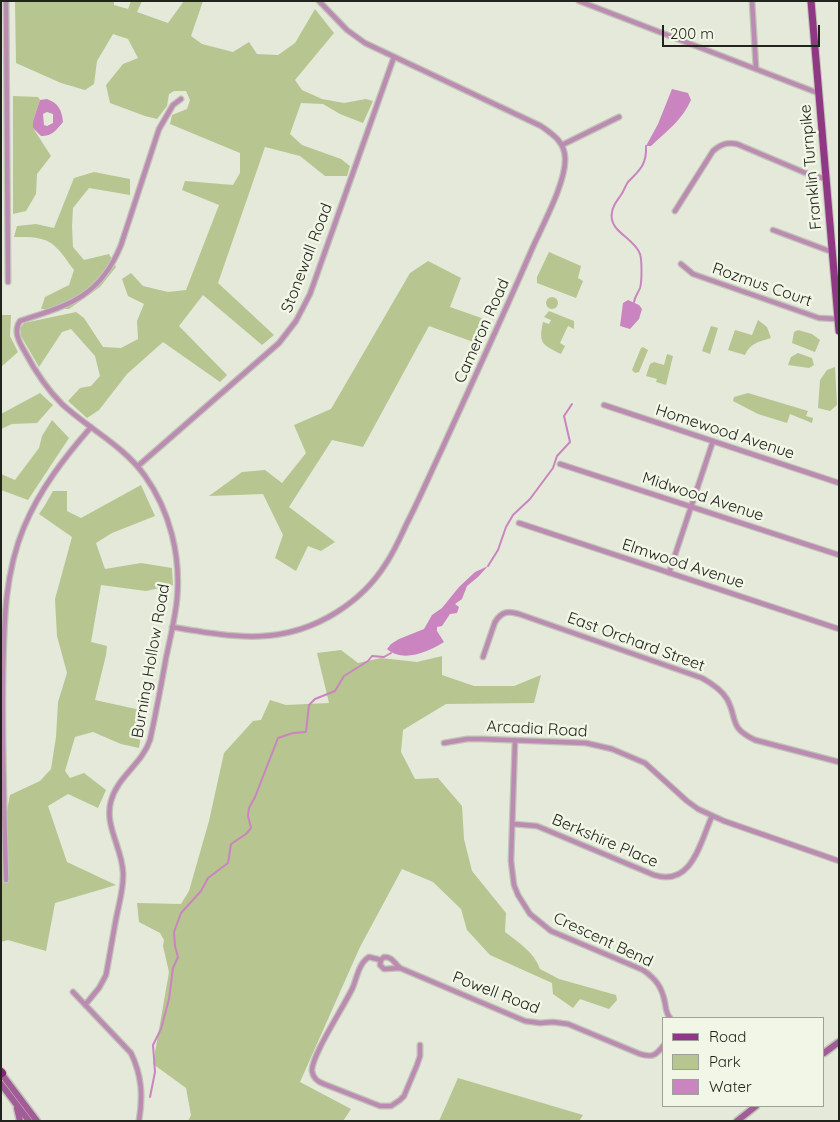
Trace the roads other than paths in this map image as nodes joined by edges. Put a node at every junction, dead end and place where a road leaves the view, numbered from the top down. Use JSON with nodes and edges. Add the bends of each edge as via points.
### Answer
{"nodes":[{"id":1,"x":6,"y":1,"type":"edge"},
{"id":2,"x":319,"y":1,"type":"edge"},
{"id":3,"x":579,"y":1,"type":"edge"},
{"id":4,"x":812,"y":1,"type":"edge"},
{"id":5,"x":751,"y":2,"type":"edge"},
{"id":6,"x":394,"y":57,"type":"junction"},
{"id":7,"x":756,"y":68,"type":"junction"},
{"id":8,"x":818,"y":93,"type":"junction"},
{"id":9,"x":181,"y":99,"type":"dead end"},
{"id":10,"x":619,"y":117,"type":"dead end"},
{"id":11,"x":562,"y":145,"type":"junction"},
{"id":12,"x":826,"y":179,"type":"junction"},
{"id":13,"x":675,"y":211,"type":"dead end"},
{"id":14,"x":773,"y":230,"type":"dead end"},
{"id":15,"x":832,"y":252,"type":"junction"},
{"id":16,"x":681,"y":264,"type":"dead end"},
{"id":17,"x":8,"y":282,"type":"dead end"},
{"id":18,"x":838,"y":319,"type":"edge"},
{"id":19,"x":839,"y":331,"type":"edge"},
{"id":20,"x":604,"y":406,"type":"dead end"},
{"id":21,"x":91,"y":427,"type":"junction"},
{"id":22,"x":713,"y":441,"type":"junction"},
{"id":23,"x":560,"y":464,"type":"dead end"},
{"id":24,"x":138,"y":466,"type":"junction"},
{"id":25,"x":839,"y":483,"type":"edge"},
{"id":26,"x":691,"y":507,"type":"junction"},
{"id":27,"x":519,"y":523,"type":"dead end"},
{"id":28,"x":839,"y":555,"type":"edge"},
{"id":29,"x":669,"y":573,"type":"junction"},
{"id":30,"x":172,"y":627,"type":"junction"},
{"id":31,"x":839,"y":629,"type":"edge"},
{"id":32,"x":483,"y":658,"type":"dead end"},
{"id":33,"x":515,"y":740,"type":"junction"},
{"id":34,"x":444,"y":743,"type":"dead end"},
{"id":35,"x":839,"y":762,"type":"edge"},
{"id":36,"x":712,"y":816,"type":"junction"},
{"id":37,"x":513,"y":824,"type":"junction"},
{"id":38,"x":839,"y":861,"type":"edge"},
{"id":39,"x":6,"y":880,"type":"dead end"},
{"id":40,"x":381,"y":960,"type":"junction"},
{"id":41,"x":400,"y":968,"type":"junction"},
{"id":42,"x":73,"y":992,"type":"dead end"},
{"id":43,"x":85,"y":1004,"type":"junction"},
{"id":44,"x":669,"y":1017,"type":"edge"},
{"id":45,"x":839,"y":1042,"type":"edge"},
{"id":46,"x":420,"y":1045,"type":"dead end"},
{"id":47,"x":662,"y":1048,"type":"edge"},
{"id":48,"x":825,"y":1052,"type":"edge"},
{"id":49,"x":1,"y":1073,"type":"edge"},
{"id":50,"x":1,"y":1084,"type":"edge"},
{"id":51,"x":16,"y":1104,"type":"junction"},
{"id":52,"x":755,"y":1107,"type":"edge"},
{"id":53,"x":20,"y":1121,"type":"edge"},
{"id":54,"x":29,"y":1121,"type":"edge"},
{"id":55,"x":37,"y":1121,"type":"edge"},
{"id":56,"x":139,"y":1121,"type":"edge"},
{"id":57,"x":737,"y":1121,"type":"edge"}],
"edges":[{"from":1,"to":17,"type":"street"},
{"from":2,"to":6,"type":"street","via":[[357,38]]},
{"from":3,"to":7,"type":"street"},
{"from":4,"to":8,"type":"main road","name":"Franklin Turnpike"},
{"from":5,"to":7,"type":"street"},
{"from":6,"to":11,"type":"street","via":[[525,117],[554,135]]},
{"from":6,"to":24,"type":"street","name":"Stonewall Road","via":[[310,294],[296,321],[270,353]]},
{"from":7,"to":8,"type":"street"},
{"from":8,"to":12,"type":"main road","name":"Franklin Turnpike"},
{"from":9,"to":21,"type":"street","name":"Burning Hollow Road","via":[[173,105],[158,129],[121,245],[105,274],[78,299],[58,309],[20,320],[16,326],[22,346],[40,378],[63,405]]},
{"from":10,"to":11,"type":"street"},
{"from":11,"to":30,"type":"street","name":"Cameron Road","via":[[565,164],[549,212],[417,503],[376,578],[337,612],[311,626],[282,634],[241,638]]},
{"from":12,"to":13,"type":"street","via":[[737,144],[726,143],[717,147]]},
{"from":12,"to":15,"type":"main road","name":"Franklin Turnpike"},
{"from":14,"to":15,"type":"street"},
{"from":15,"to":18,"type":"main road","name":"Franklin Turnpike"},
{"from":16,"to":18,"type":"street","name":"Rozmus Court","via":[[693,274],[790,309],[819,318]]},
{"from":18,"to":19,"type":"main road","name":"Franklin Turnpike"},
{"from":20,"to":22,"type":"street","name":"Homewood Avenue"},
{"from":21,"to":24,"type":"street","name":"Burning Hollow Road"},
{"from":21,"to":39,"type":"street","via":[[44,486],[24,527],[9,577],[4,609],[2,713]]},
{"from":22,"to":25,"type":"street","name":"Homewood Avenue"},
{"from":22,"to":26,"type":"street"},
{"from":23,"to":26,"type":"street","name":"Midwood Avenue"},
{"from":24,"to":30,"type":"street","name":"Burning Hollow Road","via":[[157,496],[173,538],[178,583]]},
{"from":26,"to":28,"type":"street","name":"Midwood Avenue"},
{"from":26,"to":29,"type":"street"},
{"from":27,"to":29,"type":"street","name":"Elmwood Avenue"},
{"from":29,"to":31,"type":"street","name":"Elmwood Avenue"},
{"from":30,"to":43,"type":"street","name":"Burning Hollow Road","via":[[148,748],[118,785],[111,799],[110,821],[122,860],[123,880],[106,975]]},
{"from":32,"to":35,"type":"street","name":"East Orchard Street","via":[[499,616],[508,611],[520,614],[702,678],[728,700],[734,723],[746,736]]},
{"from":33,"to":34,"type":"street","name":"Arcadia Road","via":[[467,738]]},
{"from":33,"to":36,"type":"street","name":"Arcadia Road","via":[[586,743],[637,758],[686,801]]},
{"from":33,"to":37,"type":"street","name":"Crescent Bend"},
{"from":36,"to":37,"type":"street","name":"Berkshire Place","via":[[689,867],[679,875],[666,878],[537,826]]},
{"from":36,"to":38,"type":"street","name":"Arcadia Road"},
{"from":37,"to":44,"type":"street","name":"Crescent Bend","via":[[511,872],[518,895],[530,914],[552,931],[650,974],[660,985]]},
{"from":40,"to":41,"type":"street","name":"Powell Road","via":[[389,957]]},
{"from":40,"to":41,"type":"street","name":"Powell Road","via":[[380,965],[384,969]]},
{"from":40,"to":46,"type":"street","via":[[369,957],[361,965],[347,1000],[313,1063],[313,1076],[324,1084],[380,1106],[391,1106],[404,1096],[420,1056]]},
{"from":41,"to":47,"type":"street","name":"Powell Road","via":[[525,1021],[568,1024],[651,1057]]},
{"from":42,"to":43,"type":"street"},
{"from":43,"to":56,"type":"street","via":[[124,1045],[136,1064],[142,1096]]},
{"from":45,"to":48,"type":"main road"},
{"from":49,"to":55,"type":"main road"},
{"from":50,"to":51,"type":"main road"},
{"from":51,"to":53,"type":"main road"},
{"from":51,"to":54,"type":"main road"},
{"from":52,"to":57,"type":"main road"}]}
